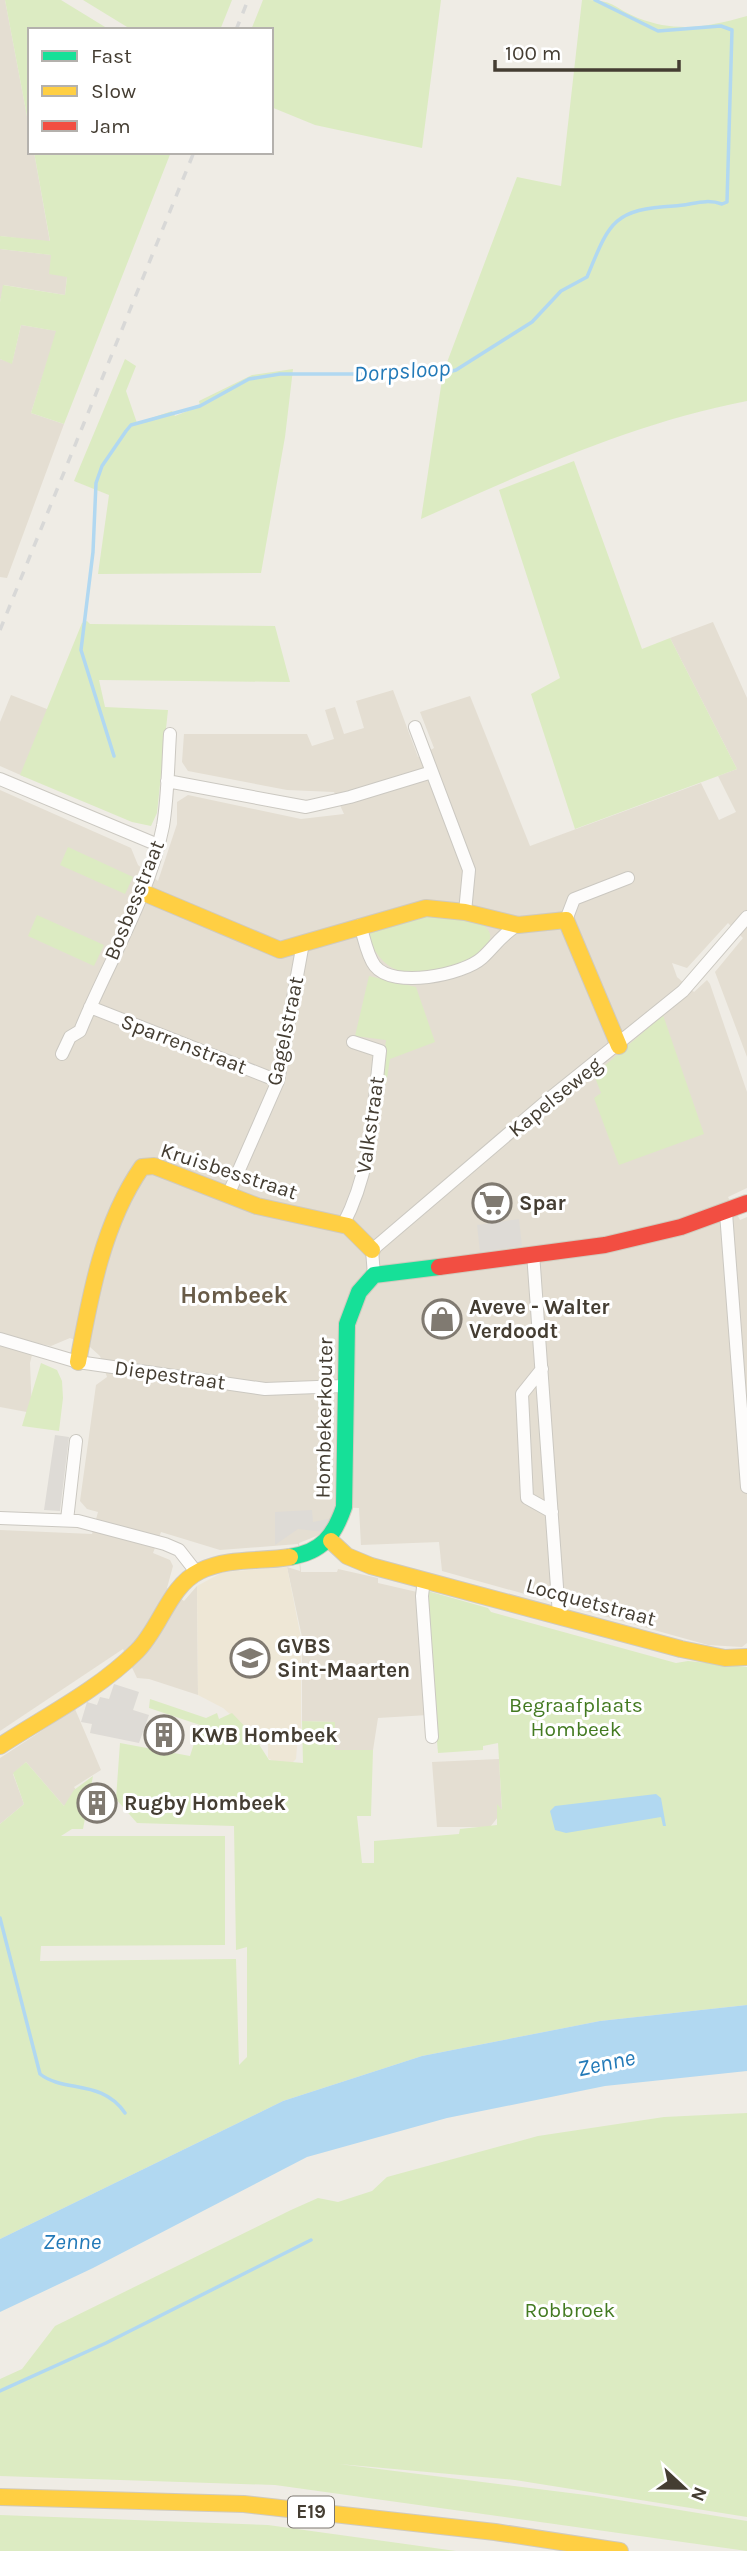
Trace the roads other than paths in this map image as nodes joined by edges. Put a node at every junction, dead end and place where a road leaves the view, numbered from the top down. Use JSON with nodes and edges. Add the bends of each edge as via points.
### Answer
{"nodes":[{"id":1,"x":415,"y":727,"type":"dead end"},
{"id":2,"x":170,"y":734,"type":"dead end"},
{"id":3,"x":432,"y":772,"type":"junction"},
{"id":4,"x":0,"y":779,"type":"edge"},
{"id":5,"x":167,"y":781,"type":"junction"},
{"id":6,"x":158,"y":845,"type":"junction"},
{"id":7,"x":628,"y":878,"type":"dead end"},
{"id":8,"x":142,"y":892,"type":"junction"},
{"id":9,"x":465,"y":912,"type":"junction"},
{"id":10,"x":747,"y":917,"type":"edge"},
{"id":11,"x":566,"y":920,"type":"junction"},
{"id":12,"x":360,"y":925,"type":"junction"},
{"id":13,"x":518,"y":925,"type":"junction"},
{"id":14,"x":303,"y":943,"type":"junction"},
{"id":15,"x":90,"y":1007,"type":"junction"},
{"id":16,"x":353,"y":1042,"type":"dead end"},
{"id":17,"x":619,"y":1046,"type":"junction"},
{"id":18,"x":62,"y":1054,"type":"dead end"},
{"id":19,"x":278,"y":1081,"type":"junction"},
{"id":20,"x":228,"y":1195,"type":"junction"},
{"id":21,"x":747,"y":1203,"type":"edge"},
{"id":22,"x":726,"y":1213,"type":"junction"},
{"id":23,"x":343,"y":1225,"type":"junction"},
{"id":24,"x":372,"y":1250,"type":"junction"},
{"id":25,"x":533,"y":1253,"type":"junction"},
{"id":26,"x":374,"y":1275,"type":"junction"},
{"id":27,"x":0,"y":1339,"type":"edge"},
{"id":28,"x":78,"y":1362,"type":"junction"},
{"id":29,"x":542,"y":1369,"type":"junction"},
{"id":30,"x":343,"y":1386,"type":"junction"},
{"id":31,"x":76,"y":1441,"type":"dead end"},
{"id":32,"x":747,"y":1487,"type":"edge"},
{"id":33,"x":552,"y":1512,"type":"junction"},
{"id":34,"x":0,"y":1518,"type":"edge"},
{"id":35,"x":66,"y":1520,"type":"junction"},
{"id":36,"x":331,"y":1541,"type":"junction"},
{"id":37,"x":197,"y":1573,"type":"junction"},
{"id":38,"x":424,"y":1579,"type":"junction"},
{"id":39,"x":559,"y":1615,"type":"junction"},
{"id":40,"x":747,"y":1657,"type":"edge"},
{"id":41,"x":432,"y":1737,"type":"dead end"},
{"id":42,"x":0,"y":1746,"type":"edge"},
{"id":43,"x":0,"y":2497,"type":"edge"},
{"id":44,"x":620,"y":2551,"type":"edge"}],
"edges":[{"from":1,"to":3,"type":"street"},
{"from":2,"to":5,"type":"street","name":"Bosbesstraat"},
{"from":3,"to":5,"type":"street","via":[[306,807]]},
{"from":3,"to":9,"type":"street","via":[[469,870]]},
{"from":4,"to":6,"type":"street"},
{"from":5,"to":6,"type":"street","name":"Bosbesstraat"},
{"from":6,"to":8,"type":"street","name":"Bosbesstraat"},
{"from":7,"to":11,"type":"street","via":[[574,899]]},
{"from":8,"to":14,"type":"main road","via":[[280,950]]},
{"from":8,"to":15,"type":"street","name":"Bosbesstraat"},
{"from":9,"to":12,"type":"main road","via":[[426,908]]},
{"from":9,"to":13,"type":"main road"},
{"from":10,"to":17,"type":"street","name":"Kapelseweg","via":[[689,985]]},
{"from":11,"to":13,"type":"main road"},
{"from":11,"to":17,"type":"main road"},
{"from":12,"to":13,"type":"street","via":[[373,965],[381,972],[423,980],[481,959],[501,935]]},
{"from":12,"to":14,"type":"main road"},
{"from":14,"to":19,"type":"street","name":"Gagelstraat"},
{"from":15,"to":18,"type":"street","name":"Bosbesstraat","via":[[80,1031],[70,1037]]},
{"from":15,"to":19,"type":"street","name":"Sparrenstraat"},
{"from":16,"to":23,"type":"street","name":"Valkstraat","via":[[380,1051],[367,1166]]},
{"from":17,"to":24,"type":"street","name":"Kapelseweg","via":[[549,1099]]},
{"from":19,"to":20,"type":"street","name":"Gagelstraat"},
{"from":20,"to":23,"type":"main road","name":"Kruisbesstraat"},
{"from":20,"to":28,"type":"main road","name":"Kruisbesstraat","via":[[154,1166],[142,1167],[111,1233]]},
{"from":21,"to":22,"type":"main road"},
{"from":22,"to":25,"type":"main road","via":[[605,1245]]},
{"from":22,"to":32,"type":"street"},
{"from":23,"to":24,"type":"main road","name":"Kruisbesstraat"},
{"from":24,"to":26,"type":"street"},
{"from":25,"to":26,"type":"main road"},
{"from":25,"to":29,"type":"street"},
{"from":26,"to":30,"type":"main road","name":"Hombekerkouter","via":[[359,1292],[348,1317]]},
{"from":27,"to":28,"type":"street","name":"Diepestraat"},
{"from":28,"to":30,"type":"street","name":"Diepestraat","via":[[265,1389]]},
{"from":29,"to":33,"type":"street"},
{"from":29,"to":33,"type":"street","via":[[522,1394],[527,1498]]},
{"from":30,"to":36,"type":"main road","name":"Hombekerkouter","via":[[344,1507]]},
{"from":31,"to":35,"type":"street"},
{"from":33,"to":39,"type":"street"},
{"from":34,"to":35,"type":"street"},
{"from":35,"to":37,"type":"street","via":[[169,1545],[187,1558]]},
{"from":36,"to":37,"type":"main road","via":[[308,1555],[229,1562]]},
{"from":36,"to":38,"type":"main road","name":"Locquetstraat","via":[[354,1560]]},
{"from":37,"to":42,"type":"main road","via":[[140,1648]]},
{"from":38,"to":39,"type":"main road","name":"Locquetstraat"},
{"from":38,"to":41,"type":"street"},
{"from":39,"to":40,"type":"main road","name":"Locquetstraat","via":[[704,1654]]},
{"from":43,"to":44,"type":"main road","number":"E19","via":[[244,2504]]}]}
